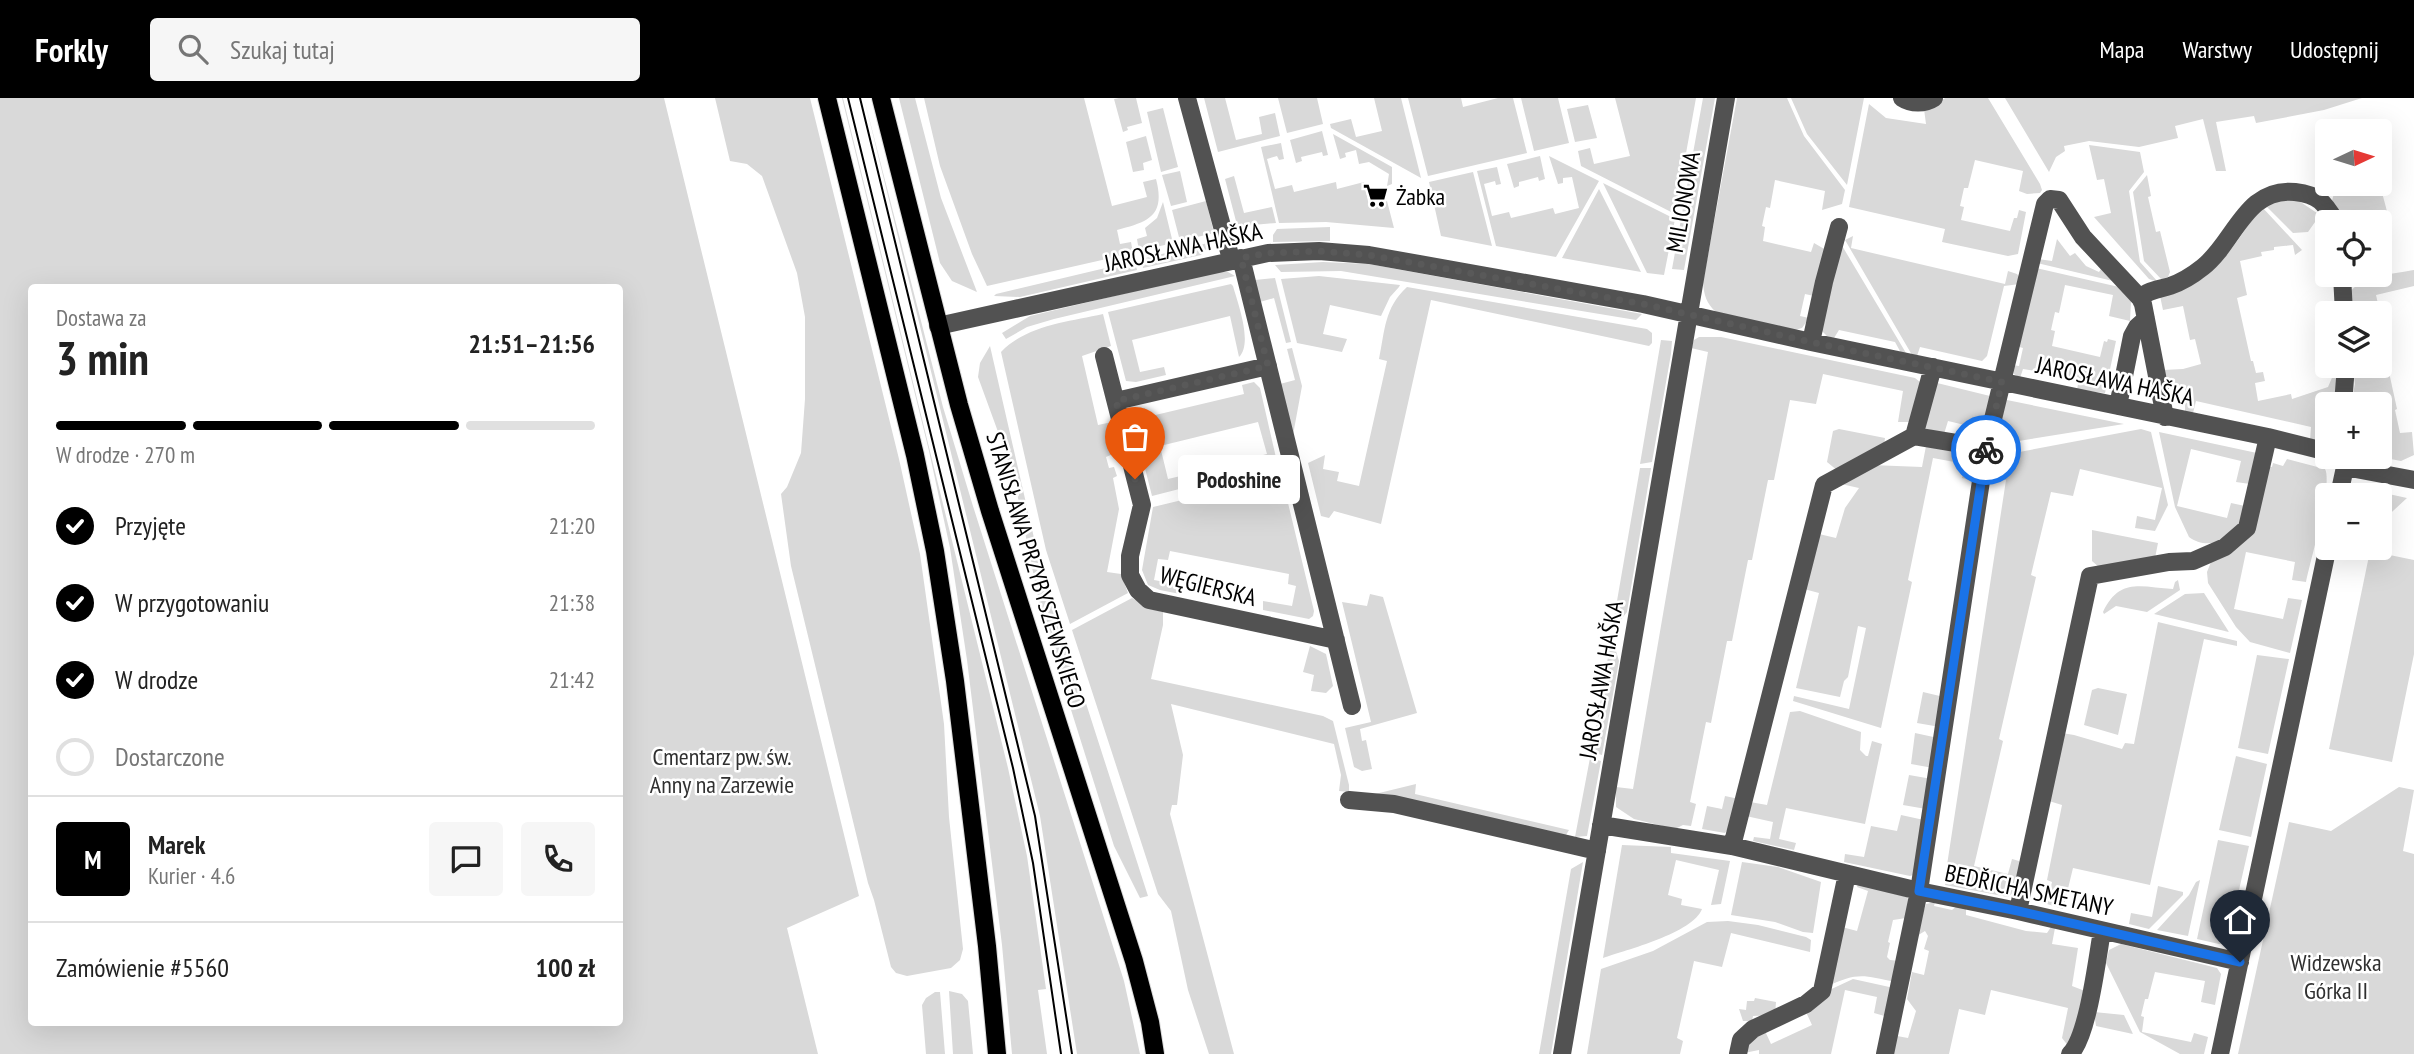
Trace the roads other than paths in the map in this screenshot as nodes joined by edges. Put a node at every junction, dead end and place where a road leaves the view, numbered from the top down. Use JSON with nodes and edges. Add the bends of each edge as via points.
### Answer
{"nodes":[{"id":1,"x":827,"y":98,"type":"edge"},
{"id":2,"x":881,"y":98,"type":"edge"},
{"id":3,"x":1187,"y":98,"type":"edge"},
{"id":4,"x":1726,"y":98,"type":"edge"},
{"id":5,"x":1902,"y":98,"type":"edge"},
{"id":6,"x":1934,"y":98,"type":"edge"},
{"id":7,"x":2328,"y":210,"type":"edge"},
{"id":8,"x":1839,"y":227,"type":"dead end"},
{"id":9,"x":1236,"y":259,"type":"junction"},
{"id":10,"x":2140,"y":298,"type":"junction"},
{"id":11,"x":1688,"y":314,"type":"junction"},
{"id":12,"x":2146,"y":319,"type":"junction"},
{"id":13,"x":938,"y":326,"type":"junction"},
{"id":14,"x":1811,"y":342,"type":"junction"},
{"id":15,"x":1104,"y":356,"type":"dead end"},
{"id":16,"x":1268,"y":366,"type":"junction"},
{"id":17,"x":1933,"y":367,"type":"junction"},
{"id":18,"x":2002,"y":382,"type":"junction"},
{"id":19,"x":1116,"y":401,"type":"junction"},
{"id":20,"x":2118,"y":406,"type":"junction"},
{"id":21,"x":2165,"y":417,"type":"junction"},
{"id":22,"x":1914,"y":436,"type":"junction"},
{"id":23,"x":2269,"y":438,"type":"junction"},
{"id":24,"x":1986,"y":448,"type":"junction"},
{"id":25,"x":2315,"y":449,"type":"edge"},
{"id":26,"x":2375,"y":469,"type":"edge"},
{"id":27,"x":2414,"y":480,"type":"edge"},
{"id":28,"x":2325,"y":560,"type":"edge"},
{"id":29,"x":1336,"y":640,"type":"junction"},
{"id":30,"x":1352,"y":706,"type":"dead end"},
{"id":31,"x":1349,"y":800,"type":"dead end"},
{"id":32,"x":1601,"y":825,"type":"junction"},
{"id":33,"x":1732,"y":846,"type":"junction"},
{"id":34,"x":1597,"y":851,"type":"junction"},
{"id":35,"x":1847,"y":874,"type":"junction"},
{"id":36,"x":1919,"y":891,"type":"junction"},
{"id":37,"x":2018,"y":911,"type":"junction"},
{"id":38,"x":2102,"y":932,"type":"junction"},
{"id":39,"x":2240,"y":962,"type":"junction"},
{"id":40,"x":998,"y":1054,"type":"edge"},
{"id":41,"x":1155,"y":1054,"type":"edge"},
{"id":42,"x":1562,"y":1054,"type":"edge"},
{"id":43,"x":1738,"y":1054,"type":"edge"},
{"id":44,"x":1885,"y":1054,"type":"edge"},
{"id":45,"x":2070,"y":1054,"type":"edge"},
{"id":46,"x":2221,"y":1054,"type":"edge"}],
"edges":[{"from":1,"to":40,"type":"main road","via":[[935,551],[955,681]]},
{"from":2,"to":13,"type":"main road","name":"STANISŁAWA PRZYBYSZEWSKIEGO"},
{"from":3,"to":9,"type":"street"},
{"from":4,"to":11,"type":"street","name":"MILIONOWA"},
{"from":5,"to":6,"type":"street","via":[[1917,103]]},
{"from":7,"to":10,"type":"street","via":[[2312,195],[2289,191],[2265,197],[2246,212],[2211,261],[2181,281]]},
{"from":8,"to":14,"type":"street"},
{"from":9,"to":11,"type":"street","name":"JAROSŁAWA HAŠKA","via":[[1319,251],[1369,255]]},
{"from":9,"to":13,"type":"street","name":"JAROSŁAWA HAŠKA"},
{"from":9,"to":16,"type":"street"},
{"from":10,"to":12,"type":"street"},
{"from":10,"to":18,"type":"street","via":[[2082,237],[2059,200],[2050,199],[2045,204]]},
{"from":11,"to":14,"type":"street","name":"JAROSŁAWA HAŠKA"},
{"from":11,"to":32,"type":"street","name":"JAROSŁAWA HAŠKA"},
{"from":12,"to":20,"type":"street","via":[[2132,336]]},
{"from":12,"to":21,"type":"street"},
{"from":13,"to":41,"type":"main road","name":"STANISŁAWA PRZYBYSZEWSKIEGO","via":[[990,511],[1137,970]]},
{"from":14,"to":17,"type":"street","name":"JAROSŁAWA HAŠKA"},
{"from":15,"to":19,"type":"street","name":"WĘGIERSKA"},
{"from":16,"to":19,"type":"street"},
{"from":16,"to":29,"type":"street"},
{"from":17,"to":18,"type":"street","name":"JAROSŁAWA HAŠKA"},
{"from":17,"to":22,"type":"street"},
{"from":18,"to":20,"type":"street","name":"JAROSŁAWA HAŠKA"},
{"from":18,"to":24,"type":"street"},
{"from":19,"to":29,"type":"street","name":"WĘGIERSKA","via":[[1142,505],[1130,556],[1130,575],[1138,590],[1149,600]]},
{"from":20,"to":21,"type":"street","name":"JAROSŁAWA HAŠKA"},
{"from":21,"to":23,"type":"street","name":"JAROSŁAWA HAŠKA"},
{"from":22,"to":24,"type":"street"},
{"from":22,"to":33,"type":"street","via":[[1824,485]]},
{"from":23,"to":25,"type":"street","name":"JAROSŁAWA HAŠKA"},
{"from":23,"to":37,"type":"street","via":[[2247,528],[2225,547],[2193,561],[2090,576]]},
{"from":24,"to":36,"type":"street"},
{"from":26,"to":27,"type":"street"},
{"from":28,"to":39,"type":"street"},
{"from":29,"to":30,"type":"street"},
{"from":31,"to":34,"type":"street","via":[[1402,805]]},
{"from":32,"to":33,"type":"street","name":"BEDŘICHA SMETANY"},
{"from":32,"to":34,"type":"street","name":"JAROSŁAWA HAŠKA"},
{"from":33,"to":35,"type":"street","name":"BEDŘICHA SMETANY"},
{"from":34,"to":42,"type":"street","name":"JAROSŁAWA HAŠKA"},
{"from":35,"to":36,"type":"street","name":"BEDŘICHA SMETANY"},
{"from":35,"to":43,"type":"street","via":[[1822,991],[1806,1004],[1753,1028],[1741,1040]]},
{"from":36,"to":37,"type":"street","name":"BEDŘICHA SMETANY"},
{"from":36,"to":44,"type":"street"},
{"from":37,"to":38,"type":"street","name":"BEDŘICHA SMETANY"},
{"from":38,"to":39,"type":"street","name":"BEDŘICHA SMETANY"},
{"from":38,"to":45,"type":"street","via":[[2084,1026]]},
{"from":39,"to":46,"type":"street"}]}
